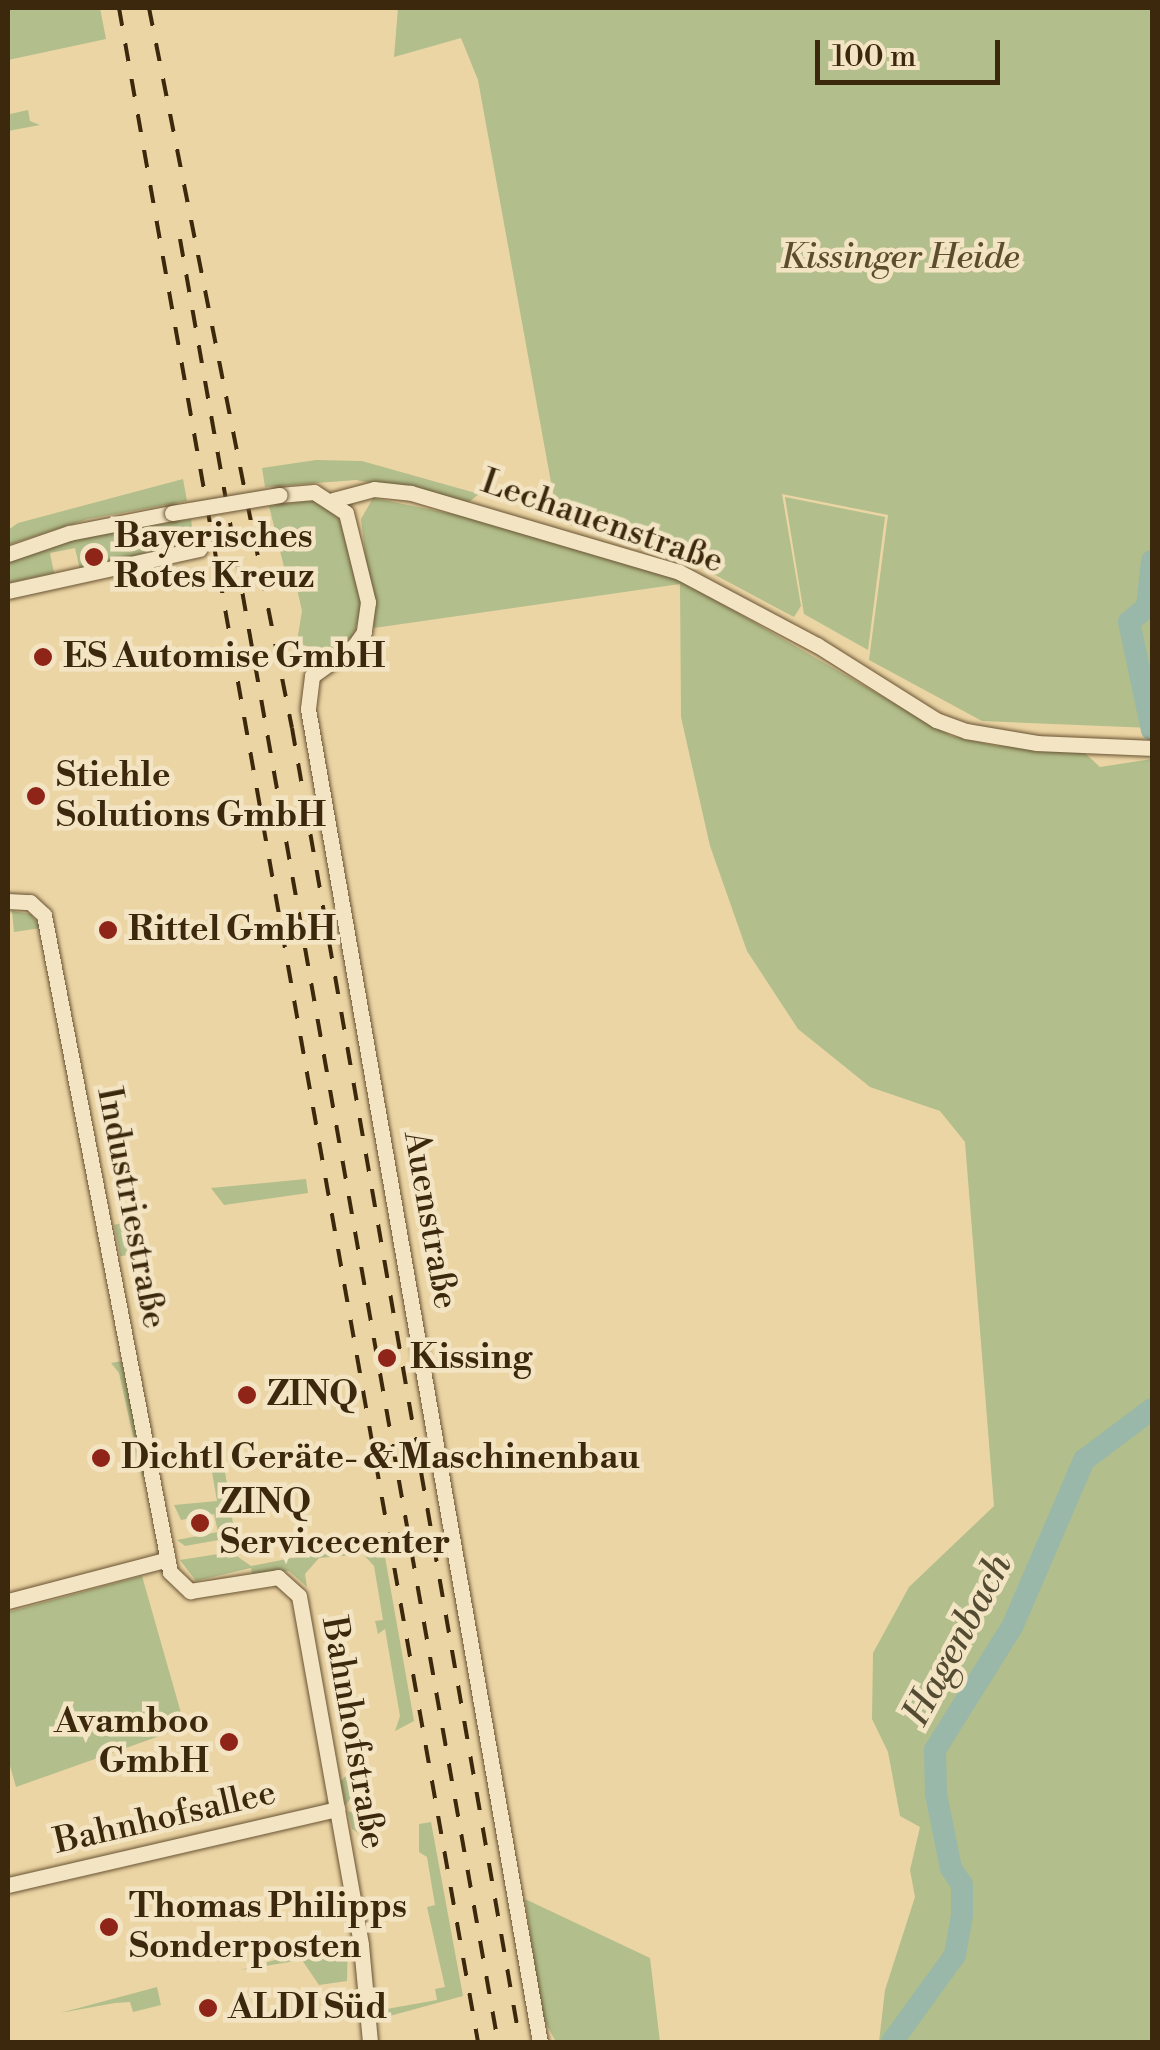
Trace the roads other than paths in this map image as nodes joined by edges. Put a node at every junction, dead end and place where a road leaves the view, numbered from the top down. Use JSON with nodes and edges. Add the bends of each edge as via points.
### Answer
{"nodes":[{"id":1,"x":334,"y":500,"type":"junction"},
{"id":2,"x":199,"y":548,"type":"dead end"},
{"id":3,"x":8,"y":554,"type":"edge"},
{"id":4,"x":8,"y":591,"type":"edge"},
{"id":5,"x":1150,"y":748,"type":"edge"},
{"id":6,"x":8,"y":901,"type":"edge"},
{"id":7,"x":168,"y":1557,"type":"junction"},
{"id":8,"x":8,"y":1601,"type":"edge"},
{"id":9,"x":336,"y":1809,"type":"junction"},
{"id":10,"x":8,"y":1884,"type":"edge"},
{"id":11,"x":370,"y":2042,"type":"edge"},
{"id":12,"x":540,"y":2042,"type":"edge"}],
"edges":[{"from":1,"to":3,"type":"street","name":"Lechauenstraße","bridge":true,"via":[[314,492],[279,494],[69,533]]},
{"from":1,"to":5,"type":"street","name":"Lechauenstraße","via":[[374,488],[410,493],[680,572],[966,731]]},
{"from":1,"to":12,"type":"street","name":"Auenstraße","via":[[353,528],[368,617],[355,645],[312,676],[308,709]]},
{"from":2,"to":4,"type":"street"},
{"from":6,"to":7,"type":"street","name":"Industriestraße","via":[[30,902],[44,915]]},
{"from":7,"to":8,"type":"street"},
{"from":7,"to":9,"type":"street","name":"Bahnhofstraße","via":[[174,1580],[190,1591],[278,1577],[291,1583]]},
{"from":9,"to":10,"type":"street","name":"Bahnhofsallee"},
{"from":9,"to":11,"type":"street","name":"Bahnhofstraße"}]}
